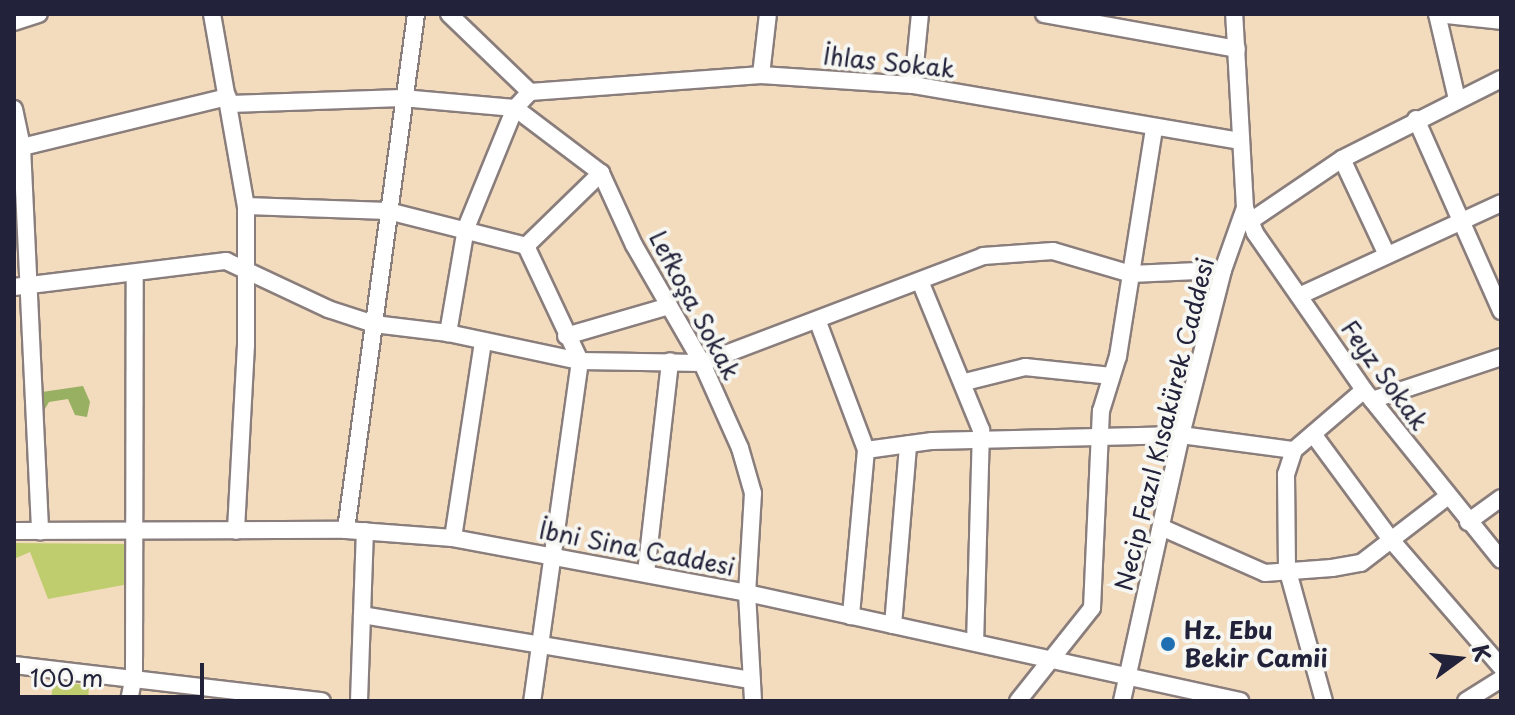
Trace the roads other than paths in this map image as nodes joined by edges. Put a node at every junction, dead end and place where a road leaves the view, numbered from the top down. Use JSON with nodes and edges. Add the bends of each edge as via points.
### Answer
{"nodes":[{"id":1,"x":39,"y":14,"type":"edge"},
{"id":2,"x":212,"y":14,"type":"edge"},
{"id":3,"x":416,"y":14,"type":"edge"},
{"id":4,"x":449,"y":14,"type":"edge"},
{"id":5,"x":768,"y":14,"type":"edge"},
{"id":6,"x":920,"y":14,"type":"edge"},
{"id":7,"x":1044,"y":14,"type":"edge"},
{"id":8,"x":1234,"y":14,"type":"edge"},
{"id":9,"x":1437,"y":14,"type":"edge"},
{"id":10,"x":1501,"y":21,"type":"edge"},
{"id":11,"x":14,"y":22,"type":"edge"},
{"id":12,"x":1237,"y":49,"type":"junction"},
{"id":13,"x":761,"y":75,"type":"junction"},
{"id":14,"x":1501,"y":79,"type":"edge"},
{"id":15,"x":913,"y":85,"type":"junction"},
{"id":16,"x":530,"y":92,"type":"junction"},
{"id":17,"x":402,"y":98,"type":"junction"},
{"id":18,"x":1457,"y":99,"type":"junction"},
{"id":19,"x":229,"y":100,"type":"junction"},
{"id":20,"x":515,"y":108,"type":"junction"},
{"id":21,"x":14,"y":109,"type":"edge"},
{"id":22,"x":1416,"y":119,"type":"junction"},
{"id":23,"x":1154,"y":128,"type":"junction"},
{"id":24,"x":1240,"y":141,"type":"junction"},
{"id":25,"x":18,"y":148,"type":"edge"},
{"id":26,"x":1342,"y":159,"type":"junction"},
{"id":27,"x":601,"y":173,"type":"junction"},
{"id":28,"x":1501,"y":203,"type":"edge"},
{"id":29,"x":246,"y":206,"type":"junction"},
{"id":30,"x":388,"y":211,"type":"junction"},
{"id":31,"x":1247,"y":215,"type":"junction"},
{"id":32,"x":1460,"y":220,"type":"junction"},
{"id":33,"x":466,"y":228,"type":"junction"},
{"id":34,"x":526,"y":246,"type":"junction"},
{"id":35,"x":1386,"y":253,"type":"junction"},
{"id":36,"x":248,"y":267,"type":"junction"},
{"id":37,"x":1223,"y":270,"type":"junction"},
{"id":38,"x":135,"y":273,"type":"junction"},
{"id":39,"x":1131,"y":274,"type":"junction"},
{"id":40,"x":920,"y":281,"type":"junction"},
{"id":41,"x":21,"y":286,"type":"edge"},
{"id":42,"x":1299,"y":296,"type":"junction"},
{"id":43,"x":669,"y":306,"type":"junction"},
{"id":44,"x":1501,"y":311,"type":"edge"},
{"id":45,"x":818,"y":322,"type":"junction"},
{"id":46,"x":374,"y":324,"type":"junction"},
{"id":47,"x":448,"y":333,"type":"junction"},
{"id":48,"x":566,"y":336,"type":"junction"},
{"id":49,"x":483,"y":341,"type":"junction"},
{"id":50,"x":1501,"y":357,"type":"edge"},
{"id":51,"x":580,"y":361,"type":"junction"},
{"id":52,"x":670,"y":361,"type":"junction"},
{"id":53,"x":702,"y":363,"type":"junction"},
{"id":54,"x":1112,"y":376,"type":"junction"},
{"id":55,"x":965,"y":382,"type":"junction"},
{"id":56,"x":1368,"y":395,"type":"junction"},
{"id":57,"x":1313,"y":434,"type":"junction"},
{"id":58,"x":1181,"y":435,"type":"junction"},
{"id":59,"x":1100,"y":438,"type":"junction"},
{"id":60,"x":982,"y":443,"type":"junction"},
{"id":61,"x":908,"y":445,"type":"junction"},
{"id":62,"x":866,"y":450,"type":"junction"},
{"id":63,"x":1294,"y":450,"type":"junction"},
{"id":64,"x":1447,"y":497,"type":"junction"},
{"id":65,"x":1501,"y":498,"type":"edge"},
{"id":66,"x":1468,"y":522,"type":"junction"},
{"id":67,"x":1163,"y":528,"type":"junction"},
{"id":68,"x":346,"y":530,"type":"junction"},
{"id":69,"x":14,"y":531,"type":"edge"},
{"id":70,"x":236,"y":531,"type":"junction"},
{"id":71,"x":365,"y":531,"type":"junction"},
{"id":72,"x":40,"y":532,"type":"junction"},
{"id":73,"x":134,"y":533,"type":"junction"},
{"id":74,"x":453,"y":538,"type":"junction"},
{"id":75,"x":1392,"y":541,"type":"junction"},
{"id":76,"x":555,"y":557,"type":"junction"},
{"id":77,"x":1501,"y":560,"type":"edge"},
{"id":78,"x":1287,"y":568,"type":"junction"},
{"id":79,"x":646,"y":573,"type":"junction"},
{"id":80,"x":747,"y":593,"type":"junction"},
{"id":81,"x":362,"y":615,"type":"junction"},
{"id":82,"x":851,"y":616,"type":"junction"},
{"id":83,"x":893,"y":625,"type":"junction"},
{"id":84,"x":541,"y":642,"type":"junction"},
{"id":85,"x":975,"y":642,"type":"junction"},
{"id":86,"x":1047,"y":658,"type":"junction"},
{"id":87,"x":14,"y":665,"type":"edge"},
{"id":88,"x":1501,"y":667,"type":"edge"},
{"id":89,"x":134,"y":676,"type":"junction"},
{"id":90,"x":1127,"y":677,"type":"junction"},
{"id":91,"x":1501,"y":679,"type":"edge"},
{"id":92,"x":752,"y":680,"type":"junction"},
{"id":93,"x":1198,"y":697,"type":"edge"},
{"id":94,"x":129,"y":701,"type":"edge"},
{"id":95,"x":322,"y":701,"type":"edge"},
{"id":96,"x":359,"y":701,"type":"edge"},
{"id":97,"x":532,"y":701,"type":"edge"},
{"id":98,"x":753,"y":701,"type":"edge"},
{"id":99,"x":1018,"y":701,"type":"edge"},
{"id":100,"x":1122,"y":701,"type":"edge"},
{"id":101,"x":1240,"y":701,"type":"edge"},
{"id":102,"x":1324,"y":701,"type":"edge"},
{"id":103,"x":1466,"y":701,"type":"edge"}],
"edges":[{"from":1,"to":11,"type":"street"},
{"from":2,"to":19,"type":"street"},
{"from":3,"to":17,"type":"street"},
{"from":4,"to":16,"type":"street"},
{"from":5,"to":13,"type":"street"},
{"from":6,"to":15,"type":"street"},
{"from":7,"to":12,"type":"street"},
{"from":8,"to":12,"type":"street","name":"Necip Fazıl Kısakürek Caddesi"},
{"from":9,"to":10,"type":"street"},
{"from":9,"to":18,"type":"street"},
{"from":12,"to":24,"type":"street","name":"Necip Fazıl Kısakürek Caddesi"},
{"from":13,"to":15,"type":"street","name":"İhlas Sokak"},
{"from":13,"to":16,"type":"street","name":"İhlas Sokak"},
{"from":14,"to":18,"type":"street"},
{"from":15,"to":23,"type":"street","name":"İhlas Sokak"},
{"from":16,"to":20,"type":"street"},
{"from":17,"to":19,"type":"street"},
{"from":17,"to":20,"type":"street"},
{"from":17,"to":30,"type":"street"},
{"from":18,"to":22,"type":"street"},
{"from":19,"to":25,"type":"street"},
{"from":19,"to":29,"type":"street"},
{"from":20,"to":27,"type":"street","name":"Lefkoşa Sokak"},
{"from":20,"to":33,"type":"street"},
{"from":21,"to":25,"type":"street"},
{"from":22,"to":26,"type":"street"},
{"from":22,"to":32,"type":"street"},
{"from":23,"to":24,"type":"street","name":"İhlas Sokak"},
{"from":23,"to":39,"type":"street"},
{"from":24,"to":31,"type":"street","name":"Necip Fazıl Kısakürek Caddesi"},
{"from":25,"to":41,"type":"street"},
{"from":26,"to":31,"type":"street"},
{"from":26,"to":35,"type":"street"},
{"from":27,"to":34,"type":"street"},
{"from":27,"to":43,"type":"street","name":"Lefkoşa Sokak"},
{"from":28,"to":32,"type":"street"},
{"from":29,"to":30,"type":"street"},
{"from":29,"to":36,"type":"street"},
{"from":30,"to":33,"type":"street"},
{"from":30,"to":46,"type":"street"},
{"from":31,"to":37,"type":"street","name":"Necip Fazıl Kısakürek Caddesi"},
{"from":31,"to":42,"type":"street","name":"Feyz Sokak"},
{"from":32,"to":35,"type":"street"},
{"from":32,"to":44,"type":"street"},
{"from":33,"to":34,"type":"street"},
{"from":33,"to":47,"type":"street"},
{"from":34,"to":48,"type":"street"},
{"from":35,"to":42,"type":"street"},
{"from":36,"to":38,"type":"street","via":[[226,261]]},
{"from":36,"to":46,"type":"street","via":[[328,309]]},
{"from":36,"to":70,"type":"street"},
{"from":37,"to":39,"type":"street"},
{"from":37,"to":58,"type":"street","name":"Necip Fazıl Kısakürek Caddesi"},
{"from":38,"to":41,"type":"street"},
{"from":38,"to":73,"type":"street"},
{"from":39,"to":40,"type":"street","via":[[1053,251],[983,256]]},
{"from":39,"to":54,"type":"street"},
{"from":40,"to":45,"type":"street"},
{"from":40,"to":55,"type":"street"},
{"from":41,"to":72,"type":"street"},
{"from":42,"to":56,"type":"street","name":"Feyz Sokak"},
{"from":43,"to":48,"type":"street"},
{"from":43,"to":53,"type":"street","name":"Lefkoşa Sokak"},
{"from":45,"to":53,"type":"street"},
{"from":45,"to":62,"type":"street"},
{"from":46,"to":47,"type":"street"},
{"from":46,"to":68,"type":"street"},
{"from":47,"to":49,"type":"street"},
{"from":48,"to":51,"type":"street"},
{"from":49,"to":51,"type":"street"},
{"from":49,"to":74,"type":"street"},
{"from":50,"to":56,"type":"street"},
{"from":51,"to":52,"type":"street"},
{"from":51,"to":76,"type":"street"},
{"from":52,"to":53,"type":"street"},
{"from":52,"to":79,"type":"street"},
{"from":53,"to":80,"type":"street","name":"Lefkoşa Sokak","via":[[740,448],[753,493]]},
{"from":54,"to":55,"type":"street","via":[[1025,367]]},
{"from":54,"to":59,"type":"street","via":[[1101,411]]},
{"from":55,"to":60,"type":"street"},
{"from":56,"to":57,"type":"street"},
{"from":56,"to":64,"type":"street","name":"Feyz Sokak"},
{"from":57,"to":63,"type":"street"},
{"from":57,"to":75,"type":"street"},
{"from":58,"to":59,"type":"street"},
{"from":58,"to":63,"type":"street"},
{"from":58,"to":67,"type":"street","name":"Necip Fazıl Kısakürek Caddesi"},
{"from":59,"to":60,"type":"street"},
{"from":59,"to":86,"type":"street","via":[[1092,608],[1081,627]]},
{"from":60,"to":61,"type":"street"},
{"from":60,"to":85,"type":"street"},
{"from":61,"to":62,"type":"street"},
{"from":61,"to":83,"type":"street"},
{"from":62,"to":82,"type":"street"},
{"from":63,"to":78,"type":"street","via":[[1286,474]]},
{"from":64,"to":66,"type":"street","name":"Feyz Sokak"},
{"from":64,"to":75,"type":"street"},
{"from":65,"to":66,"type":"street"},
{"from":66,"to":77,"type":"street","name":"Feyz Sokak"},
{"from":67,"to":78,"type":"street","via":[[1265,573]]},
{"from":67,"to":90,"type":"street","name":"Necip Fazıl Kısakürek Caddesi"},
{"from":68,"to":70,"type":"street","name":"İbni Sina Caddesi"},
{"from":68,"to":71,"type":"street","name":"İbni Sina Caddesi"},
{"from":69,"to":72,"type":"street","name":"İbni Sina Caddesi"},
{"from":70,"to":73,"type":"street","name":"İbni Sina Caddesi"},
{"from":71,"to":74,"type":"street","name":"İbni Sina Caddesi"},
{"from":71,"to":81,"type":"street"},
{"from":72,"to":73,"type":"street","name":"İbni Sina Caddesi"},
{"from":73,"to":89,"type":"street"},
{"from":74,"to":76,"type":"street","name":"İbni Sina Caddesi"},
{"from":75,"to":78,"type":"street","via":[[1361,563]]},
{"from":75,"to":88,"type":"street"},
{"from":76,"to":79,"type":"street","name":"İbni Sina Caddesi"},
{"from":76,"to":84,"type":"street"},
{"from":78,"to":102,"type":"street"},
{"from":79,"to":80,"type":"street","name":"İbni Sina Caddesi"},
{"from":80,"to":82,"type":"street","name":"İbni Sina Caddesi"},
{"from":80,"to":92,"type":"street","name":"Lefkoşa Sokak"},
{"from":81,"to":84,"type":"street"},
{"from":81,"to":96,"type":"street"},
{"from":82,"to":83,"type":"street","name":"İbni Sina Caddesi"},
{"from":83,"to":85,"type":"street","name":"İbni Sina Caddesi"},
{"from":84,"to":92,"type":"street"},
{"from":84,"to":97,"type":"street"},
{"from":85,"to":86,"type":"street","name":"İbni Sina Caddesi"},
{"from":86,"to":90,"type":"street","name":"İbni Sina Caddesi"},
{"from":86,"to":99,"type":"street"},
{"from":87,"to":89,"type":"street"},
{"from":89,"to":94,"type":"street"},
{"from":89,"to":95,"type":"street"},
{"from":90,"to":93,"type":"street","name":"İbni Sina Caddesi"},
{"from":90,"to":100,"type":"street","name":"Necip Fazıl Kısakürek Caddesi"},
{"from":91,"to":103,"type":"street"},
{"from":92,"to":98,"type":"street","name":"Lefkoşa Sokak"},
{"from":93,"to":101,"type":"street","name":"İbni Sina Caddesi"}]}
